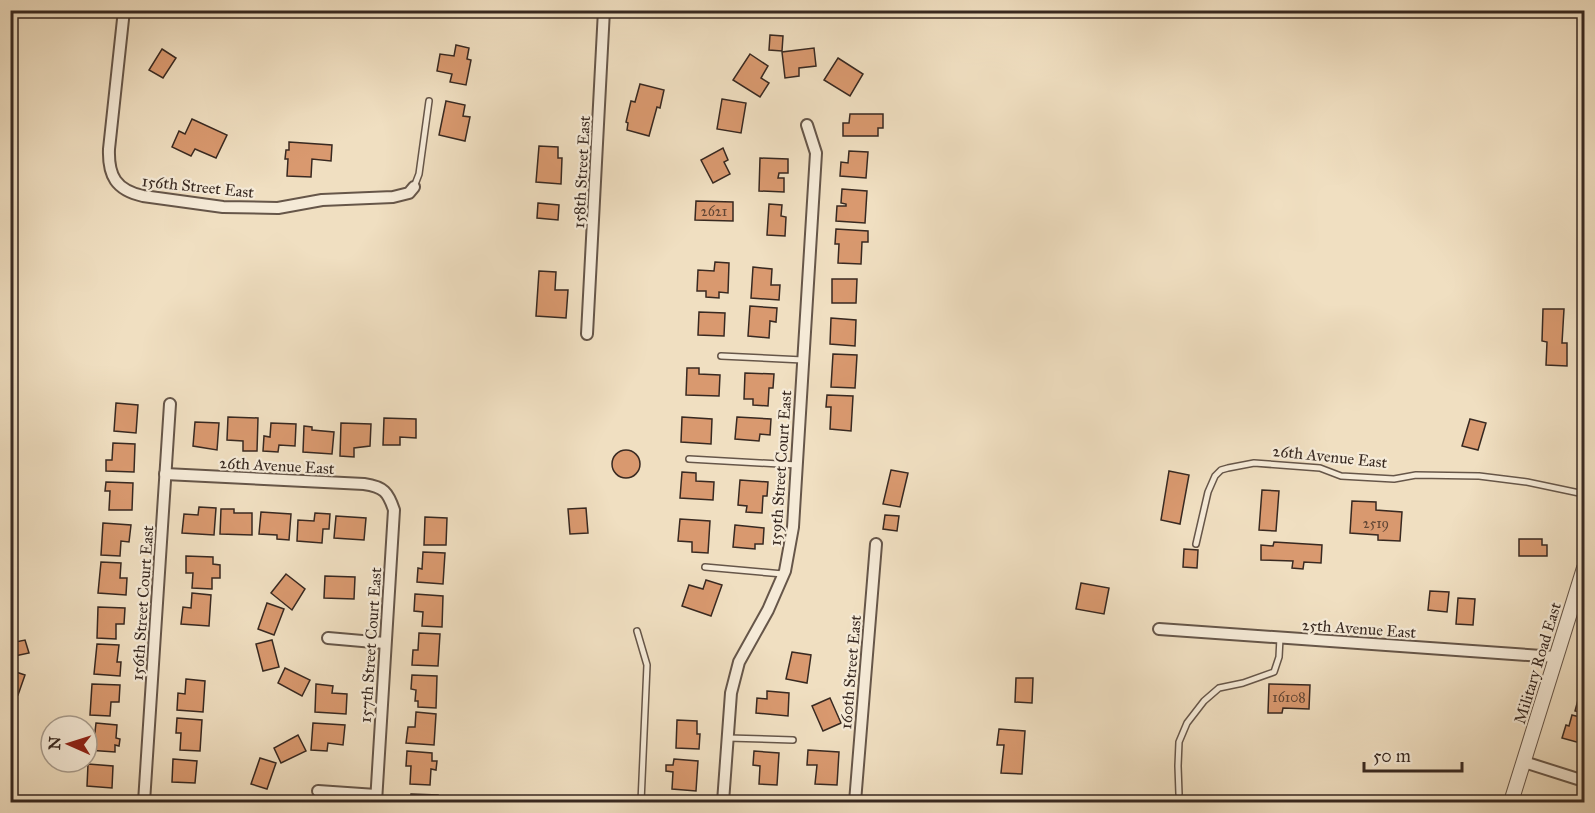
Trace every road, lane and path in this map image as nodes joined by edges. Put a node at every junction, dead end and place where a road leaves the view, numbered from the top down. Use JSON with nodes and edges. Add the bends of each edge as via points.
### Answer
{"nodes":[{"id":1,"x":124,"y":10,"type":"edge"},
{"id":2,"x":604,"y":10,"type":"edge"},
{"id":3,"x":429,"y":101,"type":"dead end"},
{"id":4,"x":807,"y":125,"type":"dead end"},
{"id":5,"x":414,"y":187,"type":"joint"},
{"id":6,"x":587,"y":334,"type":"dead end"},
{"id":7,"x":721,"y":356,"type":"dead end"},
{"id":8,"x":803,"y":360,"type":"junction"},
{"id":9,"x":170,"y":404,"type":"dead end"},
{"id":10,"x":689,"y":459,"type":"dead end"},
{"id":11,"x":797,"y":465,"type":"junction"},
{"id":12,"x":165,"y":474,"type":"junction"},
{"id":13,"x":385,"y":492,"type":"joint"},
{"id":14,"x":1584,"y":494,"type":"edge"},
{"id":15,"x":876,"y":544,"type":"dead end"},
{"id":16,"x":1196,"y":544,"type":"dead end"},
{"id":17,"x":705,"y":567,"type":"dead end"},
{"id":18,"x":1584,"y":568,"type":"edge"},
{"id":19,"x":783,"y":574,"type":"junction"},
{"id":20,"x":1159,"y":629,"type":"dead end"},
{"id":21,"x":637,"y":631,"type":"dead end"},
{"id":22,"x":328,"y":638,"type":"dead end"},
{"id":23,"x":1280,"y":638,"type":"junction"},
{"id":24,"x":385,"y":643,"type":"junction"},
{"id":25,"x":1556,"y":657,"type":"junction"},
{"id":26,"x":727,"y":738,"type":"junction"},
{"id":27,"x":793,"y":740,"type":"dead end"},
{"id":28,"x":1524,"y":762,"type":"junction"},
{"id":29,"x":1584,"y":781,"type":"edge"},
{"id":30,"x":318,"y":791,"type":"dead end"},
{"id":31,"x":1179,"y":794,"type":"dead end"},
{"id":32,"x":376,"y":799,"type":"edge"},
{"id":33,"x":144,"y":802,"type":"edge"},
{"id":34,"x":641,"y":802,"type":"edge"},
{"id":35,"x":723,"y":802,"type":"edge"},
{"id":36,"x":855,"y":802,"type":"edge"},
{"id":37,"x":1511,"y":802,"type":"edge"}],
"edges":[{"from":1,"to":5,"type":"street","name":"156th Street East","via":[[109,149],[110,171],[119,185],[143,196],[223,207],[278,208],[322,200],[393,197],[409,193]]},
{"from":2,"to":6,"type":"street","name":"158th Street East"},
{"from":3,"to":5,"type":"lane"},
{"from":4,"to":8,"type":"street","name":"159th Street Court East","via":[[816,153]]},
{"from":7,"to":8,"type":"lane"},
{"from":8,"to":11,"type":"street","name":"159th Street Court East"},
{"from":9,"to":12,"type":"street","name":"156th Street Court East"},
{"from":10,"to":11,"type":"lane"},
{"from":11,"to":19,"type":"street","name":"159th Street Court East","via":[[792,536]]},
{"from":12,"to":13,"type":"street","name":"26th Avenue East","via":[[364,484]]},
{"from":12,"to":33,"type":"street","name":"156th Street Court East"},
{"from":13,"to":24,"type":"street","name":"157th Street Court East","via":[[394,510]]},
{"from":14,"to":16,"type":"lane","name":"26th Avenue East","via":[[1479,476],[1341,476],[1320,468],[1254,463],[1221,470],[1215,476]]},
{"from":15,"to":36,"type":"street","name":"160th Street East"},
{"from":17,"to":19,"type":"lane"},
{"from":18,"to":25,"type":"street","name":"Military Road East"},
{"from":19,"to":26,"type":"street","name":"159th Street Court East","via":[[739,662],[731,693]]},
{"from":20,"to":23,"type":"street","name":"25th Avenue East"},
{"from":21,"to":34,"type":"lane","via":[[647,665]]},
{"from":22,"to":24,"type":"street"},
{"from":23,"to":25,"type":"street","name":"25th Avenue East"},
{"from":23,"to":31,"type":"lane","via":[[1274,672],[1220,688],[1187,723],[1179,742]]},
{"from":24,"to":32,"type":"street","name":"157th Street Court East"},
{"from":25,"to":28,"type":"street","name":"Military Road East"},
{"from":26,"to":27,"type":"lane"},
{"from":26,"to":35,"type":"street","name":"159th Street Court East"},
{"from":28,"to":29,"type":"street"},
{"from":28,"to":37,"type":"street","name":"Military Road East"},
{"from":30,"to":32,"type":"street"}]}
